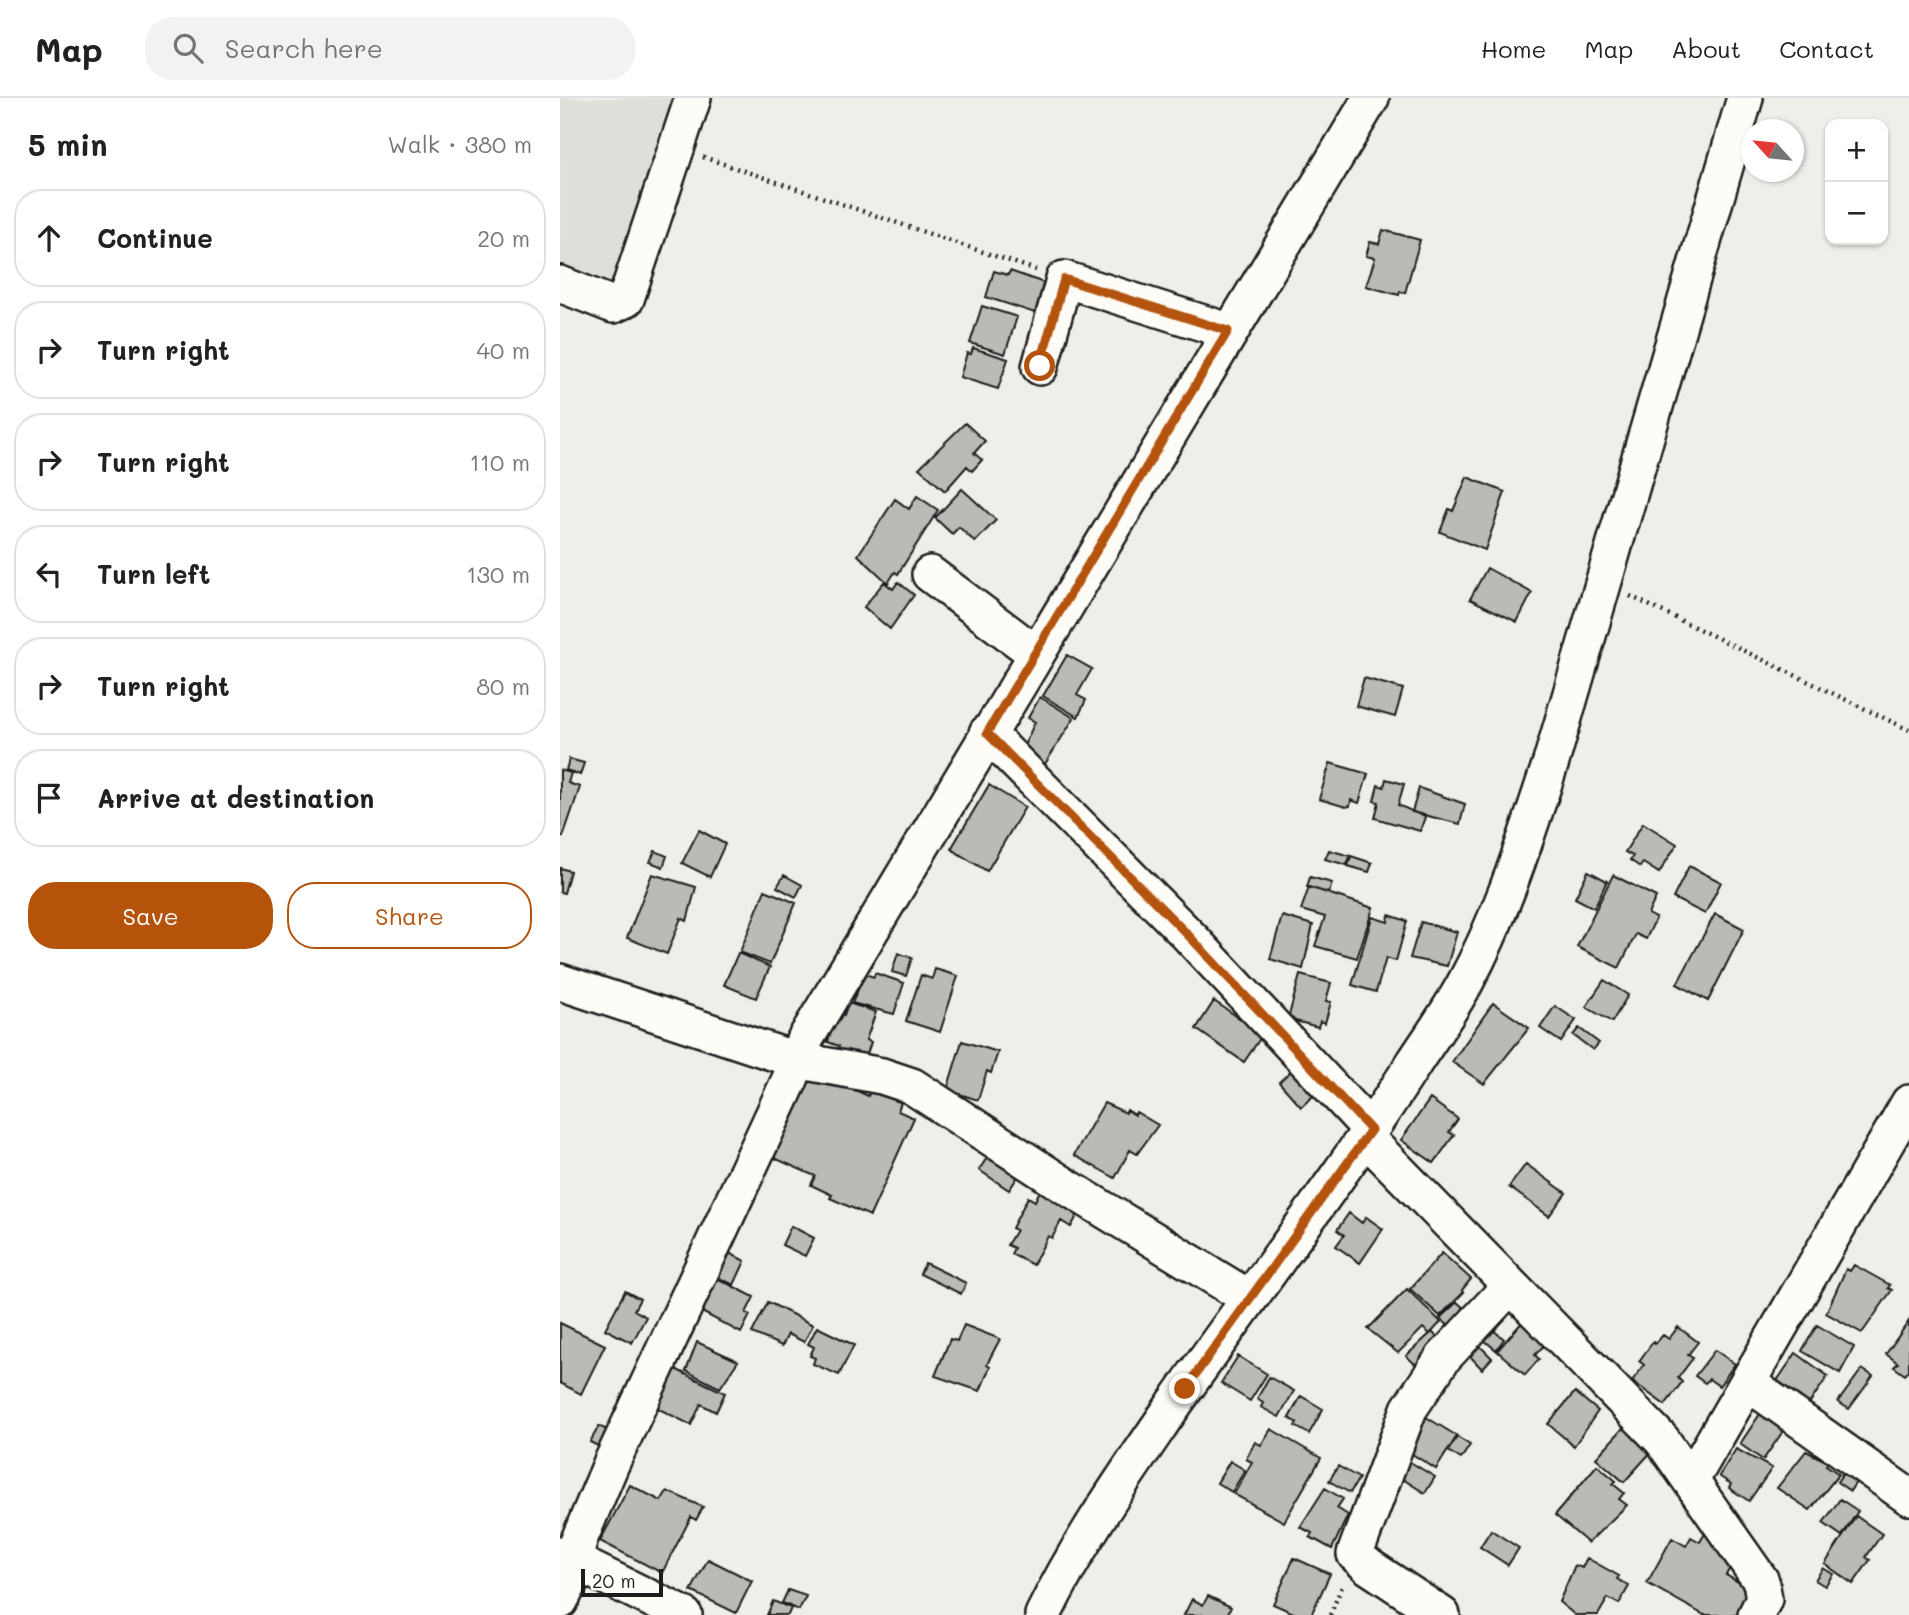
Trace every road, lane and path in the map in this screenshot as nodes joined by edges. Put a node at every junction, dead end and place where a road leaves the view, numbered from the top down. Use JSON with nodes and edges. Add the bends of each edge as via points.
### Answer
{"nodes":[{"id":1,"x":693,"y":98,"type":"edge"},
{"id":2,"x":1371,"y":98,"type":"edge"},
{"id":3,"x":1745,"y":98,"type":"edge"},
{"id":4,"x":676,"y":148,"type":"junction"},
{"id":5,"x":1064,"y":279,"type":"junction"},
{"id":6,"x":560,"y":284,"type":"edge"},
{"id":7,"x":1228,"y":331,"type":"junction"},
{"id":8,"x":1040,"y":366,"type":"dead end"},
{"id":9,"x":930,"y":574,"type":"dead end"},
{"id":10,"x":1604,"y":584,"type":"junction"},
{"id":11,"x":1035,"y":653,"type":"junction"},
{"id":12,"x":1909,"y":730,"type":"edge"},
{"id":13,"x":987,"y":733,"type":"junction"},
{"id":14,"x":560,"y":982,"type":"edge"},
{"id":15,"x":796,"y":1059,"type":"junction"},
{"id":16,"x":1909,"y":1103,"type":"edge"},
{"id":17,"x":1369,"y":1134,"type":"junction"},
{"id":18,"x":1510,"y":1286,"type":"junction"},
{"id":19,"x":1249,"y":1298,"type":"junction"},
{"id":20,"x":1748,"y":1383,"type":"junction"},
{"id":21,"x":1690,"y":1480,"type":"junction"},
{"id":22,"x":1909,"y":1497,"type":"edge"},
{"id":23,"x":568,"y":1558,"type":"edge"},
{"id":24,"x":560,"y":1601,"type":"edge"},
{"id":25,"x":684,"y":1615,"type":"edge"},
{"id":26,"x":1043,"y":1615,"type":"edge"},
{"id":27,"x":1442,"y":1615,"type":"edge"},
{"id":28,"x":1756,"y":1615,"type":"edge"}],
"edges":[{"from":1,"to":4,"type":"street"},
{"from":2,"to":7,"type":"street"},
{"from":3,"to":10,"type":"street"},
{"from":4,"to":5,"type":"path"},
{"from":4,"to":6,"type":"street","via":[[626,299],[613,305]]},
{"from":5,"to":7,"type":"street"},
{"from":5,"to":8,"type":"street"},
{"from":7,"to":11,"type":"street"},
{"from":9,"to":11,"type":"street"},
{"from":10,"to":12,"type":"path"},
{"from":10,"to":17,"type":"street","via":[[1548,773],[1492,927],[1464,984]]},
{"from":11,"to":13,"type":"street"},
{"from":13,"to":15,"type":"street"},
{"from":13,"to":17,"type":"street","via":[[1190,937]]},
{"from":14,"to":15,"type":"street"},
{"from":15,"to":19,"type":"street","via":[[912,1086]]},
{"from":15,"to":23,"type":"street"},
{"from":16,"to":20,"type":"street"},
{"from":17,"to":18,"type":"street"},
{"from":17,"to":19,"type":"street"},
{"from":18,"to":21,"type":"street","via":[[1662,1440]]},
{"from":18,"to":27,"type":"street","via":[[1443,1358],[1409,1409],[1355,1554]]},
{"from":19,"to":26,"type":"street","via":[[1101,1510]]},
{"from":20,"to":21,"type":"street"},
{"from":20,"to":22,"type":"street"},
{"from":21,"to":28,"type":"street","via":[[1761,1581],[1764,1599]]},
{"from":23,"to":24,"type":"street"},
{"from":23,"to":25,"type":"street"}]}
